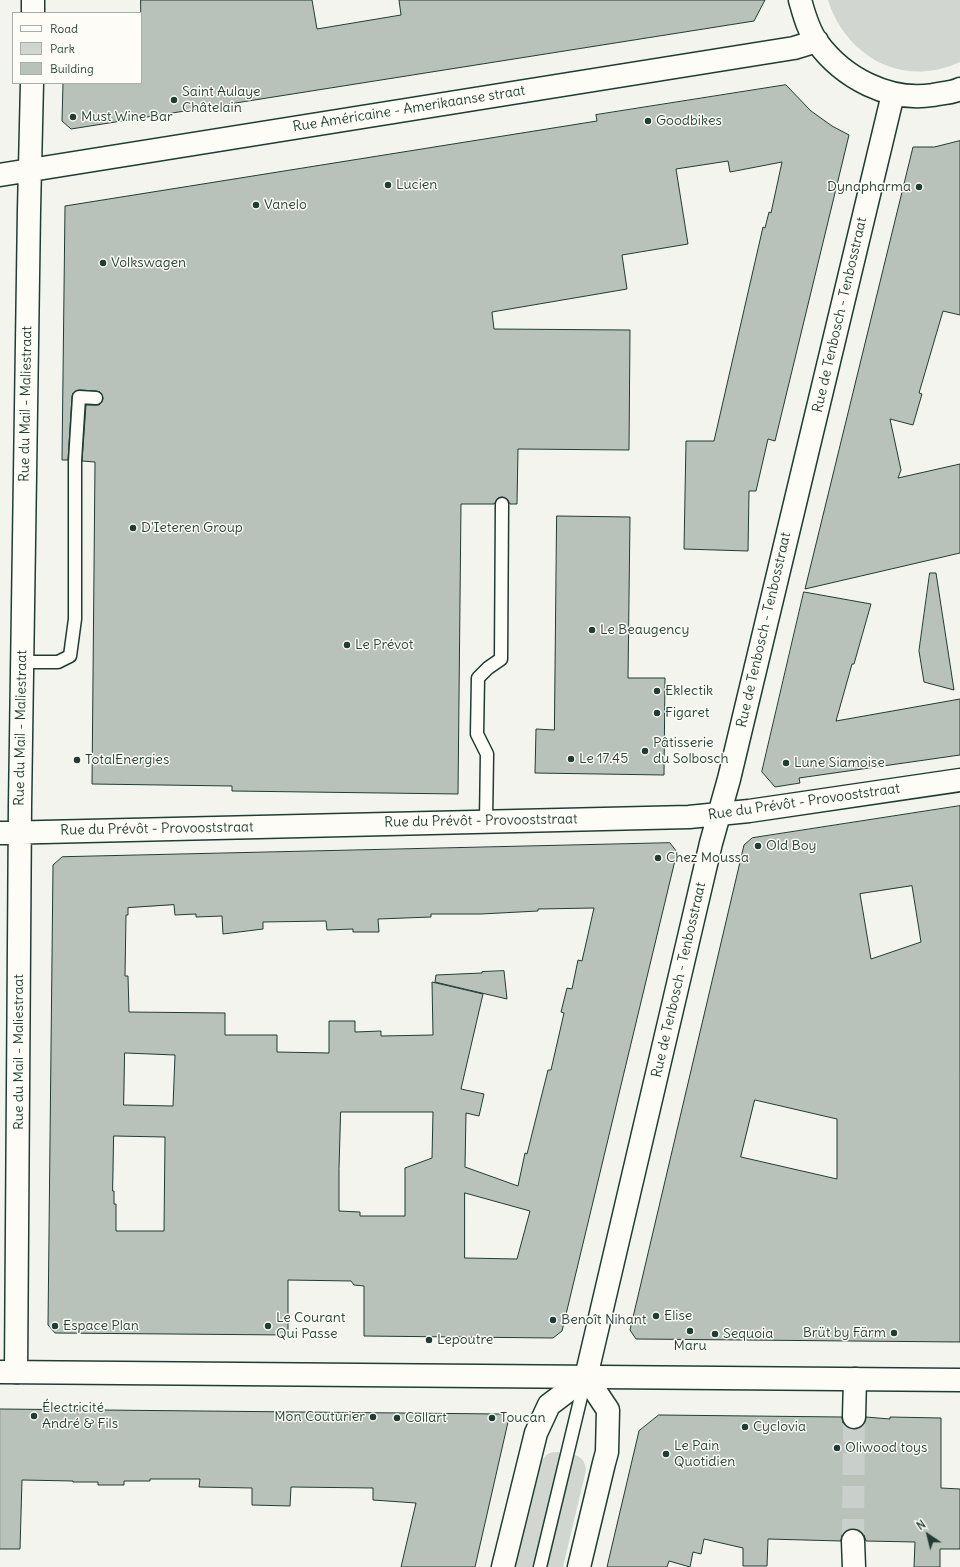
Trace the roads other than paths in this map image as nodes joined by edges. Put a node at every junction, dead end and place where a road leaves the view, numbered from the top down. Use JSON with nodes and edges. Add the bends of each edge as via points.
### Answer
{"nodes":[{"id":1,"x":33,"y":0,"type":"edge"},
{"id":2,"x":800,"y":0,"type":"edge"},
{"id":3,"x":33,"y":12,"type":"edge"},
{"id":4,"x":817,"y":41,"type":"junction"},
{"id":5,"x":32,"y":84,"type":"edge"},
{"id":6,"x":960,"y":89,"type":"edge"},
{"id":7,"x":893,"y":94,"type":"junction"},
{"id":8,"x":30,"y":170,"type":"junction"},
{"id":9,"x":0,"y":175,"type":"edge"},
{"id":10,"x":96,"y":398,"type":"dead end"},
{"id":11,"x":502,"y":504,"type":"dead end"},
{"id":12,"x":22,"y":662,"type":"junction"},
{"id":13,"x":960,"y":780,"type":"edge"},
{"id":14,"x":719,"y":814,"type":"junction"},
{"id":15,"x":486,"y":821,"type":"junction"},
{"id":16,"x":10,"y":833,"type":"edge"},
{"id":17,"x":8,"y":1372,"type":"edge"},
{"id":18,"x":586,"y":1377,"type":"junction"},
{"id":19,"x":855,"y":1379,"type":"junction"},
{"id":20,"x":960,"y":1380,"type":"edge"},
{"id":21,"x":854,"y":1417,"type":"tunnel mouth"},
{"id":22,"x":854,"y":1541,"type":"tunnel mouth"},
{"id":23,"x":503,"y":1567,"type":"edge"},
{"id":24,"x":540,"y":1567,"type":"edge"},
{"id":25,"x":579,"y":1567,"type":"edge"},
{"id":26,"x":854,"y":1567,"type":"edge"}],
"edges":[{"from":1,"to":3,"type":"street"},
{"from":2,"to":4,"type":"street","via":[[804,16]]},
{"from":4,"to":7,"type":"street","via":[[837,65],[864,83]]},
{"from":4,"to":8,"type":"street","name":"Rue Américaine - Amerikaanse straat","via":[[794,48]]},
{"from":5,"to":8,"type":"street","name":"Rue du Mail - Maliestraat"},
{"from":6,"to":7,"type":"street","via":[[923,96]]},
{"from":7,"to":14,"type":"street","name":"Rue de Tenbosch - Tenbosstraat"},
{"from":8,"to":9,"type":"street","name":"Rue Américaine - Amerikaanse straat"},
{"from":8,"to":12,"type":"street","name":"Rue du Mail - Maliestraat"},
{"from":10,"to":12,"type":"lane","via":[[79,397],[75,461],[75,619],[70,656],[58,662]]},
{"from":11,"to":15,"type":"lane","via":[[501,659],[478,678],[477,734],[487,754]]},
{"from":12,"to":16,"type":"street","name":"Rue du Mail - Maliestraat"},
{"from":13,"to":14,"type":"street","name":"Rue du Prévôt - Provooststraat"},
{"from":14,"to":15,"type":"street","name":"Rue du Prévôt - Provooststraat","via":[[688,818]]},
{"from":14,"to":18,"type":"street","name":"Rue de Tenbosch - Tenbosstraat"},
{"from":15,"to":16,"type":"street","name":"Rue du Prévôt - Provooststraat"},
{"from":16,"to":17,"type":"street","name":"Rue du Mail - Maliestraat"},
{"from":17,"to":18,"type":"street"},
{"from":18,"to":19,"type":"street"},
{"from":18,"to":23,"type":"street","via":[[549,1405],[536,1433]]},
{"from":18,"to":24,"type":"lane"},
{"from":18,"to":25,"type":"street","via":[[608,1410],[604,1463]]},
{"from":19,"to":20,"type":"street"},
{"from":19,"to":21,"type":"street"},
{"from":22,"to":26,"type":"street"}]}
